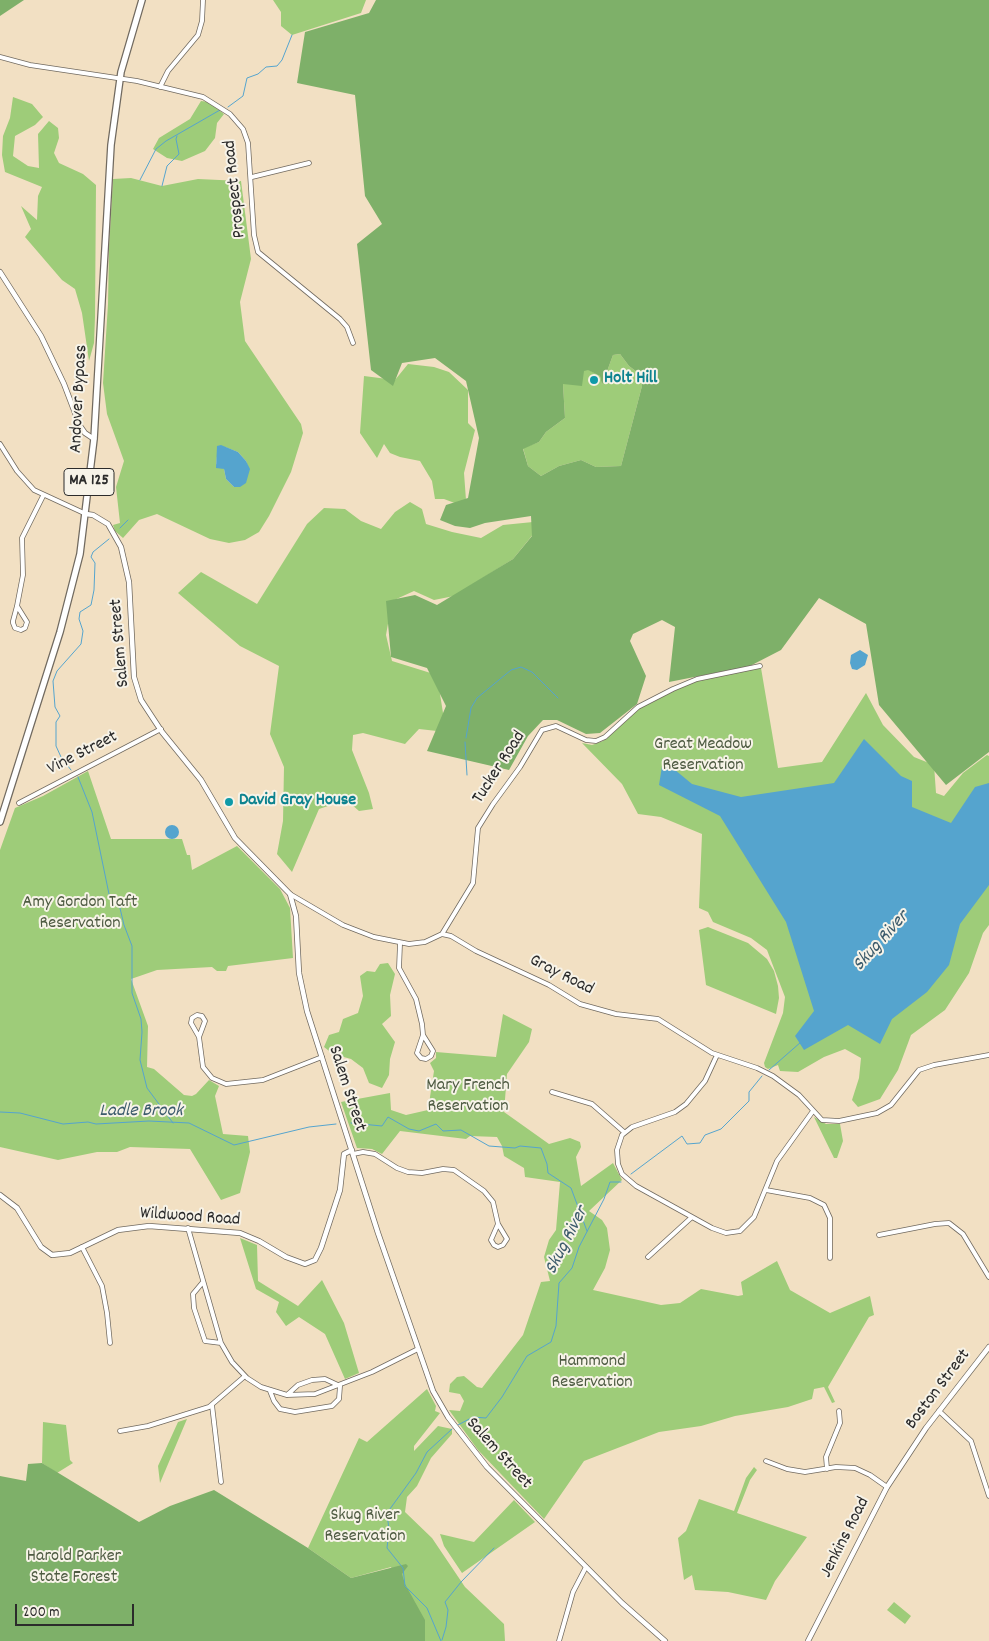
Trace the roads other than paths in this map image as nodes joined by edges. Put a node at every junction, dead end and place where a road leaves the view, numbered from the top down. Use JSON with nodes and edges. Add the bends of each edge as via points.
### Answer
{"nodes":[{"id":1,"x":142,"y":0,"type":"edge"},
{"id":2,"x":203,"y":0,"type":"edge"},
{"id":3,"x":0,"y":57,"type":"edge"},
{"id":4,"x":120,"y":79,"type":"junction"},
{"id":5,"x":160,"y":87,"type":"junction"},
{"id":6,"x":309,"y":163,"type":"dead end"},
{"id":7,"x":252,"y":177,"type":"junction"},
{"id":8,"x":0,"y":272,"type":"edge"},
{"id":9,"x":353,"y":343,"type":"dead end"},
{"id":10,"x":94,"y":439,"type":"junction"},
{"id":11,"x":0,"y":444,"type":"edge"},
{"id":12,"x":43,"y":496,"type":"junction"},
{"id":13,"x":86,"y":514,"type":"junction"},
{"id":14,"x":16,"y":606,"type":"junction"},
{"id":15,"x":760,"y":666,"type":"dead end"},
{"id":16,"x":160,"y":730,"type":"junction"},
{"id":17,"x":19,"y":803,"type":"dead end"},
{"id":18,"x":0,"y":822,"type":"edge"},
{"id":19,"x":290,"y":894,"type":"junction"},
{"id":20,"x":442,"y":934,"type":"junction"},
{"id":21,"x":400,"y":944,"type":"junction"},
{"id":22,"x":423,"y":1035,"type":"junction"},
{"id":23,"x":199,"y":1037,"type":"junction"},
{"id":24,"x":717,"y":1055,"type":"junction"},
{"id":25,"x":989,"y":1055,"type":"edge"},
{"id":26,"x":322,"y":1057,"type":"junction"},
{"id":27,"x":552,"y":1092,"type":"dead end"},
{"id":28,"x":813,"y":1111,"type":"junction"},
{"id":29,"x":624,"y":1132,"type":"junction"},
{"id":30,"x":353,"y":1152,"type":"junction"},
{"id":31,"x":766,"y":1190,"type":"junction"},
{"id":32,"x":0,"y":1196,"type":"edge"},
{"id":33,"x":692,"y":1217,"type":"junction"},
{"id":34,"x":498,"y":1224,"type":"junction"},
{"id":35,"x":188,"y":1228,"type":"junction"},
{"id":36,"x":879,"y":1235,"type":"dead end"},
{"id":37,"x":82,"y":1247,"type":"junction"},
{"id":38,"x":648,"y":1257,"type":"dead end"},
{"id":39,"x":830,"y":1258,"type":"dead end"},
{"id":40,"x":989,"y":1277,"type":"edge"},
{"id":41,"x":203,"y":1282,"type":"junction"},
{"id":42,"x":110,"y":1343,"type":"dead end"},
{"id":43,"x":221,"y":1343,"type":"junction"},
{"id":44,"x":989,"y":1347,"type":"edge"},
{"id":45,"x":418,"y":1349,"type":"junction"},
{"id":46,"x":245,"y":1376,"type":"junction"},
{"id":47,"x":340,"y":1386,"type":"junction"},
{"id":48,"x":270,"y":1391,"type":"junction"},
{"id":49,"x":287,"y":1395,"type":"junction"},
{"id":50,"x":212,"y":1404,"type":"junction"},
{"id":51,"x":839,"y":1411,"type":"dead end"},
{"id":52,"x":938,"y":1411,"type":"junction"},
{"id":53,"x":120,"y":1431,"type":"dead end"},
{"id":54,"x":912,"y":1450,"type":"joint"},
{"id":55,"x":766,"y":1461,"type":"dead end"},
{"id":56,"x":827,"y":1469,"type":"junction"},
{"id":57,"x":221,"y":1482,"type":"dead end"},
{"id":58,"x":887,"y":1487,"type":"junction"},
{"id":59,"x":989,"y":1496,"type":"edge"},
{"id":60,"x":586,"y":1567,"type":"junction"},
{"id":61,"x":560,"y":1641,"type":"edge"},
{"id":62,"x":665,"y":1641,"type":"edge"},
{"id":63,"x":808,"y":1641,"type":"edge"}],
"edges":[{"from":1,"to":4,"type":"main road","name":"Andover Bypass","number":"MA 125"},
{"from":2,"to":5,"type":"street","via":[[198,35],[168,71]]},
{"from":3,"to":4,"type":"street","name":"Prospect Road"},
{"from":4,"to":5,"type":"street","name":"Prospect Road"},
{"from":4,"to":10,"type":"main road","name":"Andover Bypass","number":"MA 125","via":[[110,161]]},
{"from":5,"to":7,"type":"street","name":"Prospect Road","via":[[208,98],[235,118],[246,136]]},
{"from":6,"to":7,"type":"street"},
{"from":7,"to":9,"type":"street","name":"Prospect Road","via":[[254,235],[258,252],[340,319],[347,326]]},
{"from":8,"to":10,"type":"street","via":[[41,336],[80,426]]},
{"from":10,"to":13,"type":"main road","name":"Andover Bypass","number":"MA 125"},
{"from":11,"to":12,"type":"street","via":[[26,483]]},
{"from":12,"to":13,"type":"street"},
{"from":12,"to":14,"type":"street","via":[[22,538],[23,575]]},
{"from":13,"to":16,"type":"street","name":"Salem Street","via":[[108,524],[121,547],[129,582],[134,677],[141,700]]},
{"from":13,"to":18,"type":"main road","name":"Andover Bypass","number":"MA 125","via":[[80,554],[60,632]]},
{"from":14,"to":14,"type":"street","via":[[27,622],[26,628],[21,630],[13,624]]},
{"from":15,"to":20,"type":"street","name":"Tucker Road","via":[[697,679],[666,692],[638,707],[605,737],[596,741],[586,740],[556,726],[542,730],[478,828],[473,883]]},
{"from":16,"to":17,"type":"street","name":"Vine Street"},
{"from":16,"to":19,"type":"street","name":"Salem Street","via":[[201,780],[235,838]]},
{"from":19,"to":21,"type":"street","via":[[343,925]]},
{"from":19,"to":26,"type":"street","name":"Salem Street","via":[[296,916],[301,990]]},
{"from":20,"to":21,"type":"street","via":[[416,944]]},
{"from":20,"to":24,"type":"street","name":"Gray Road","via":[[457,938],[580,1004],[665,1022]]},
{"from":21,"to":22,"type":"street","via":[[399,968],[416,999]]},
{"from":22,"to":22,"type":"street","via":[[433,1052],[426,1059],[417,1052]]},
{"from":23,"to":23,"type":"street","via":[[205,1022],[204,1017],[198,1015],[191,1023]]},
{"from":23,"to":26,"type":"street","via":[[204,1069],[212,1078],[226,1084],[263,1080]]},
{"from":24,"to":28,"type":"street","name":"Gray Road","via":[[773,1076],[799,1095]]},
{"from":24,"to":29,"type":"street","via":[[706,1080],[686,1104],[675,1112]]},
{"from":25,"to":28,"type":"street","name":"Gray Road","via":[[926,1067],[913,1075],[885,1110],[864,1117],[822,1120]]},
{"from":26,"to":30,"type":"street","name":"Salem Street"},
{"from":27,"to":29,"type":"street","via":[[592,1104]]},
{"from":28,"to":31,"type":"street","via":[[777,1162]]},
{"from":29,"to":33,"type":"street","via":[[617,1150],[622,1174],[636,1186]]},
{"from":30,"to":34,"type":"street","via":[[375,1154],[408,1172],[454,1170],[487,1194],[496,1209]]},
{"from":30,"to":35,"type":"street","name":"Wildwood Road","via":[[344,1154],[336,1202],[313,1262],[295,1262],[240,1233]]},
{"from":30,"to":45,"type":"street","name":"Salem Street"},
{"from":31,"to":33,"type":"street","via":[[754,1217],[740,1231],[726,1233]]},
{"from":31,"to":39,"type":"street","via":[[810,1198],[824,1204],[830,1218]]},
{"from":32,"to":37,"type":"street","name":"Wildwood Road","via":[[17,1208],[40,1247],[48,1253],[60,1255]]},
{"from":33,"to":38,"type":"street"},
{"from":34,"to":34,"type":"street","via":[[490,1238],[498,1247],[507,1240]]},
{"from":35,"to":37,"type":"street","name":"Wildwood Road","via":[[128,1228]]},
{"from":35,"to":41,"type":"street"},
{"from":36,"to":40,"type":"street","via":[[949,1223],[964,1234]]},
{"from":37,"to":42,"type":"street","via":[[102,1286]]},
{"from":41,"to":43,"type":"street"},
{"from":41,"to":43,"type":"street","via":[[193,1294],[194,1308],[203,1338],[211,1343]]},
{"from":43,"to":46,"type":"street"},
{"from":44,"to":52,"type":"street","name":"Boston Street"},
{"from":45,"to":47,"type":"street"},
{"from":45,"to":60,"type":"street","name":"Salem Street","via":[[436,1396],[466,1442]]},
{"from":46,"to":48,"type":"street"},
{"from":46,"to":50,"type":"street"},
{"from":47,"to":48,"type":"street","via":[[339,1399],[332,1406],[295,1412],[280,1408]]},
{"from":47,"to":49,"type":"street","via":[[315,1394]]},
{"from":47,"to":49,"type":"street","via":[[326,1379],[312,1380],[298,1385]]},
{"from":48,"to":49,"type":"street"},
{"from":50,"to":53,"type":"street","via":[[168,1420]]},
{"from":50,"to":57,"type":"street"},
{"from":51,"to":56,"type":"street","via":[[840,1423],[826,1457]]},
{"from":52,"to":54,"type":"street","name":"Boston Street"},
{"from":52,"to":59,"type":"street","via":[[971,1441]]},
{"from":54,"to":58,"type":"street","name":"Jenkins Road"},
{"from":55,"to":56,"type":"street","via":[[800,1472]]},
{"from":56,"to":58,"type":"street","via":[[856,1468]]},
{"from":58,"to":63,"type":"street","name":"Jenkins Road"},
{"from":60,"to":61,"type":"street","via":[[573,1592]]},
{"from":60,"to":62,"type":"street","name":"Salem Street"}]}
